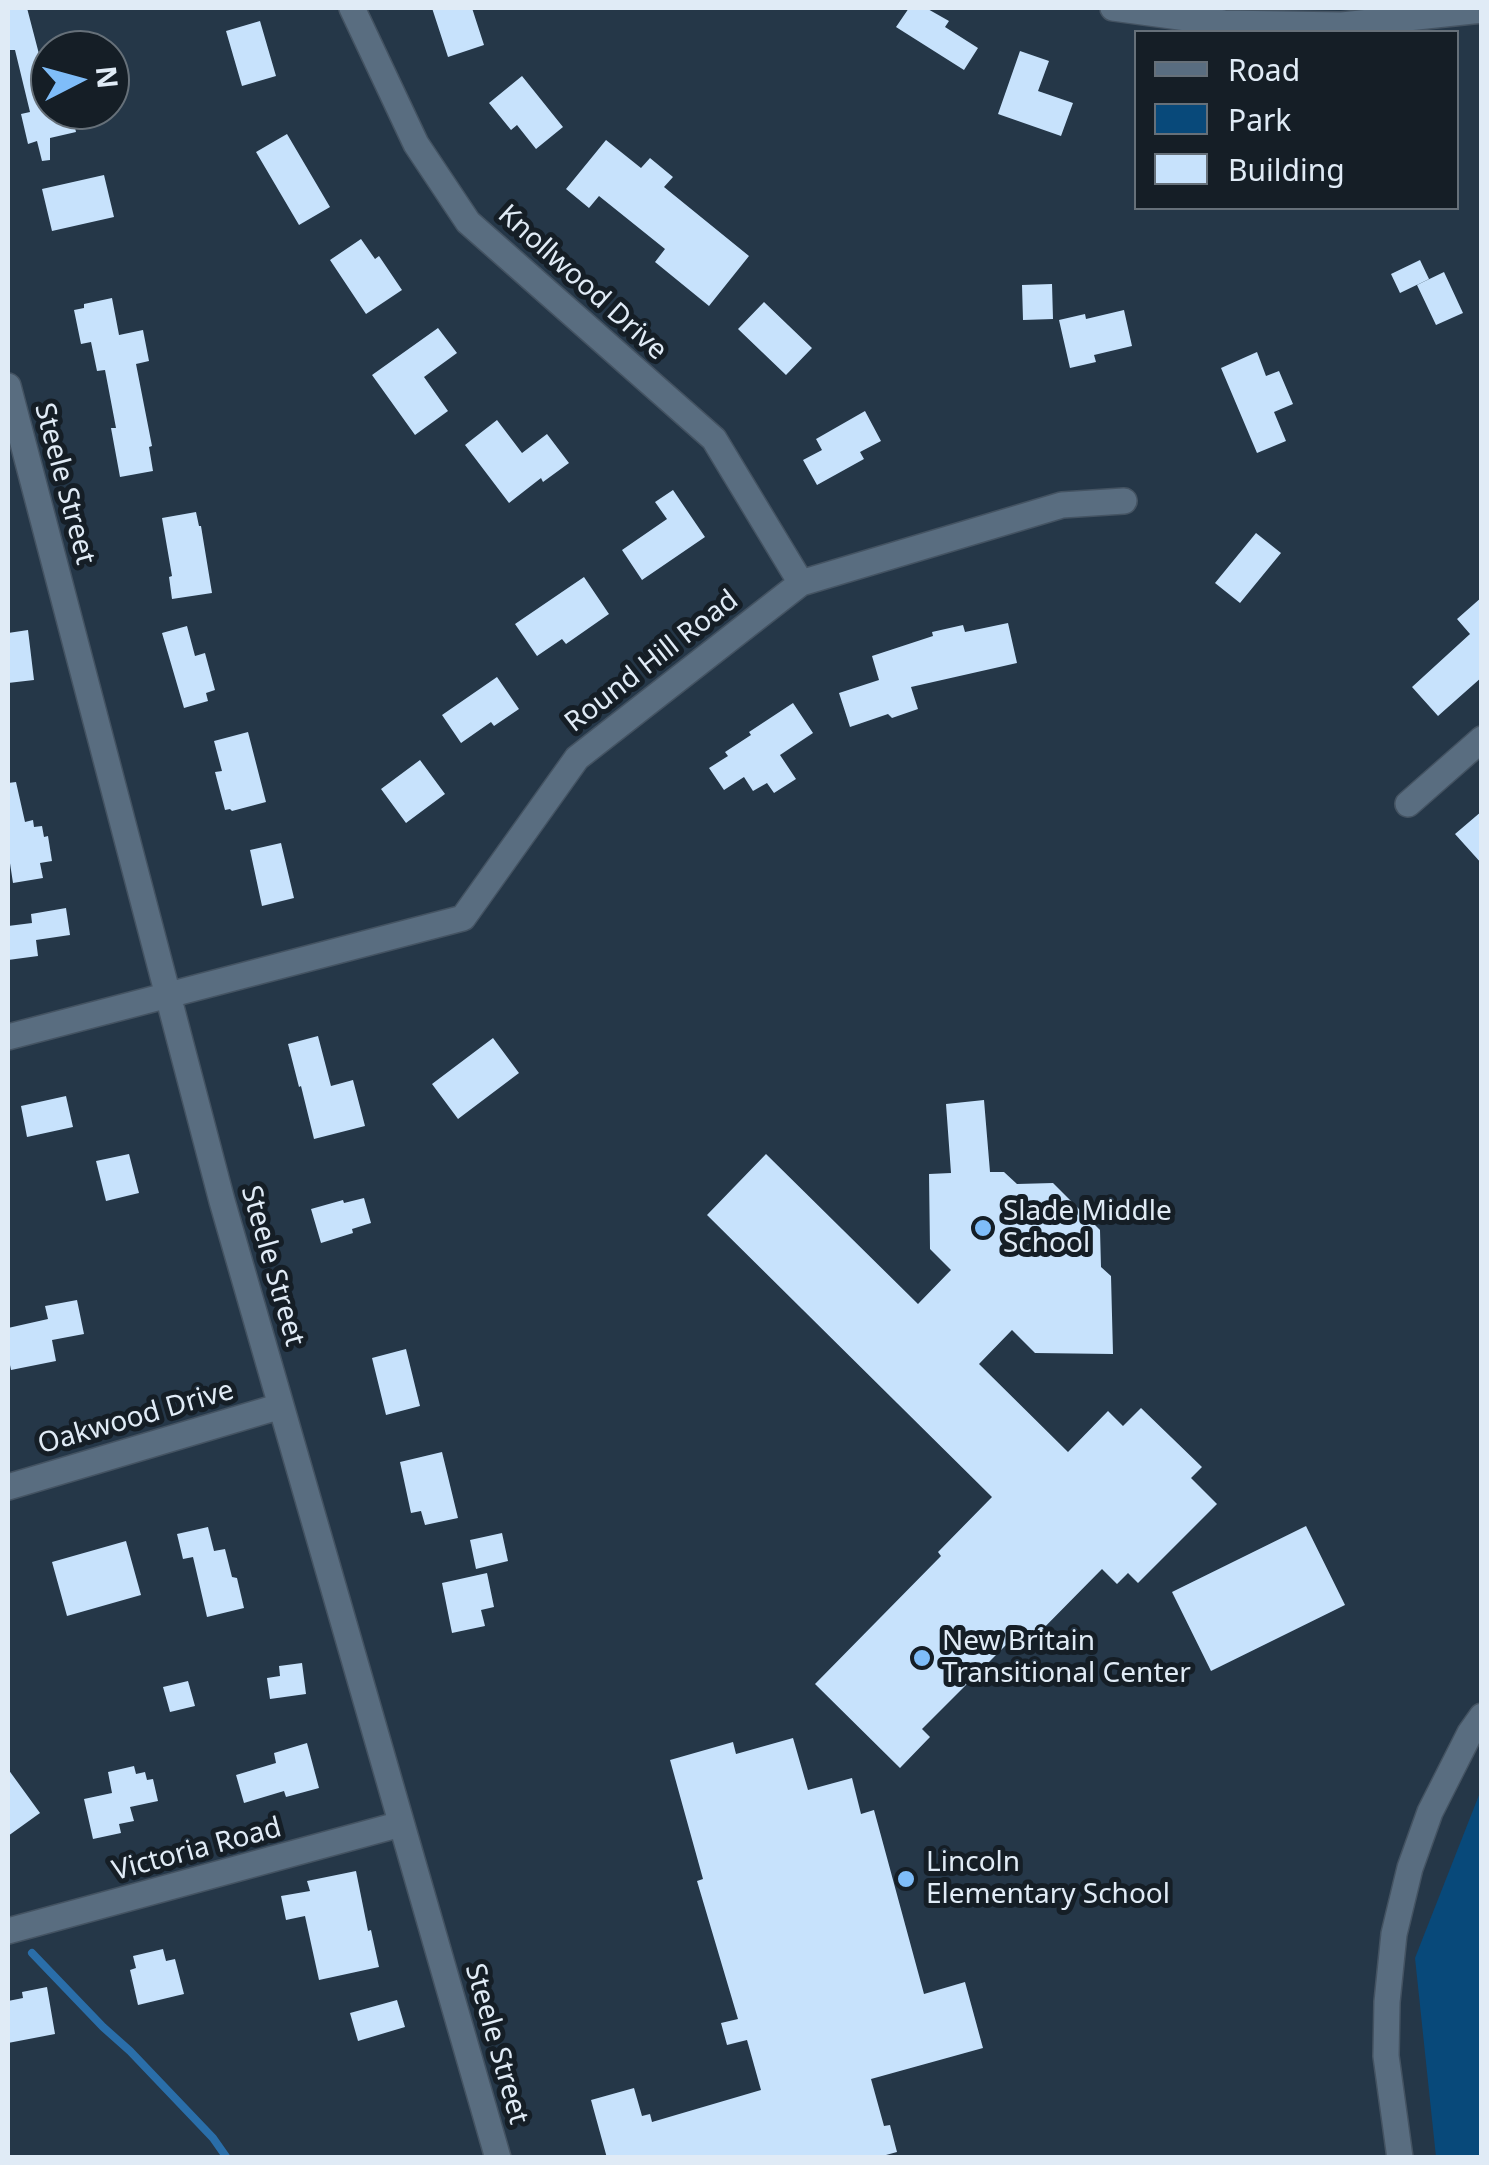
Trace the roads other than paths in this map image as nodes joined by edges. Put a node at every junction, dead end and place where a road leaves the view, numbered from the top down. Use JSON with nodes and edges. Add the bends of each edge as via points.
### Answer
{"nodes":[{"id":1,"x":352,"y":8,"type":"edge"},
{"id":2,"x":1113,"y":8,"type":"edge"},
{"id":3,"x":1482,"y":10,"type":"edge"},
{"id":4,"x":8,"y":386,"type":"edge"},
{"id":5,"x":1124,"y":501,"type":"dead end"},
{"id":6,"x":801,"y":583,"type":"junction"},
{"id":7,"x":1482,"y":739,"type":"edge"},
{"id":8,"x":1408,"y":804,"type":"dead end"},
{"id":9,"x":167,"y":995,"type":"junction"},
{"id":10,"x":8,"y":1037,"type":"edge"},
{"id":11,"x":281,"y":1406,"type":"junction"},
{"id":12,"x":8,"y":1487,"type":"edge"},
{"id":13,"x":1482,"y":1716,"type":"edge"},
{"id":14,"x":401,"y":1824,"type":"junction"},
{"id":15,"x":8,"y":1932,"type":"edge"},
{"id":16,"x":498,"y":2158,"type":"edge"},
{"id":17,"x":1400,"y":2158,"type":"edge"}],
"edges":[{"from":1,"to":6,"type":"street","name":"Knollwood Drive","via":[[416,144],[468,222],[714,439]]},
{"from":2,"to":3,"type":"street","via":[[1224,23],[1342,25]]},
{"from":4,"to":9,"type":"street","name":"Steele Street"},
{"from":5,"to":6,"type":"street","name":"Round Hill Road","via":[[1062,505]]},
{"from":6,"to":9,"type":"street","name":"Round Hill Road","via":[[577,758],[463,918]]},
{"from":7,"to":8,"type":"street"},
{"from":9,"to":10,"type":"street","name":"Round Hill Road"},
{"from":9,"to":11,"type":"street","name":"Steele Street"},
{"from":11,"to":12,"type":"street","name":"Oakwood Drive"},
{"from":11,"to":14,"type":"street","name":"Steele Street"},
{"from":13,"to":17,"type":"street","via":[[1430,1812],[1394,1934],[1386,2056]]},
{"from":14,"to":15,"type":"street","name":"Victoria Road"},
{"from":14,"to":16,"type":"street","name":"Steele Street"}]}
